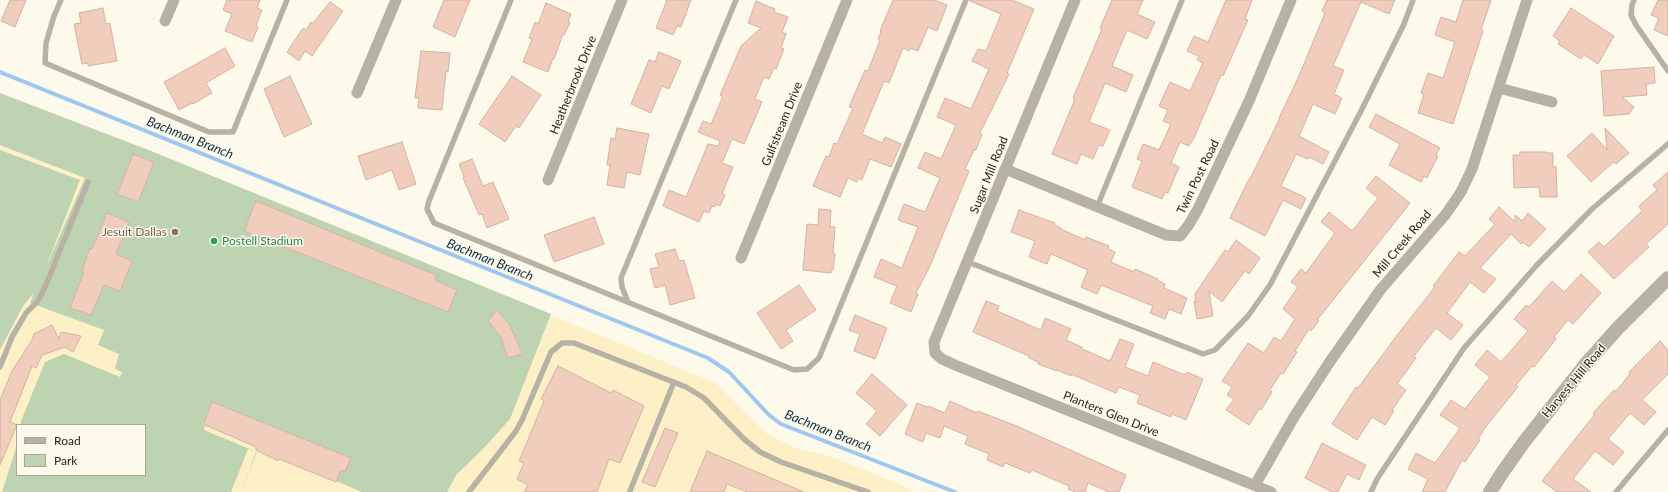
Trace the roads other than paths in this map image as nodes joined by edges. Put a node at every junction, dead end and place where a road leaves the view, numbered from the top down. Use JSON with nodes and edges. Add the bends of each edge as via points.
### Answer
{"nodes":[{"id":1,"x":61,"y":0,"type":"edge"},
{"id":2,"x":174,"y":0,"type":"edge"},
{"id":3,"x":287,"y":0,"type":"edge"},
{"id":4,"x":396,"y":0,"type":"edge"},
{"id":5,"x":511,"y":0,"type":"edge"},
{"id":6,"x":622,"y":0,"type":"edge"},
{"id":7,"x":736,"y":0,"type":"edge"},
{"id":8,"x":847,"y":0,"type":"edge"},
{"id":9,"x":966,"y":0,"type":"edge"},
{"id":10,"x":1075,"y":0,"type":"edge"},
{"id":11,"x":1182,"y":0,"type":"edge"},
{"id":12,"x":1291,"y":0,"type":"edge"},
{"id":13,"x":1413,"y":0,"type":"edge"},
{"id":14,"x":1527,"y":0,"type":"edge"},
{"id":15,"x":1634,"y":0,"type":"edge"},
{"id":16,"x":165,"y":21,"type":"dead end"},
{"id":17,"x":1668,"y":71,"type":"edge"},
{"id":18,"x":1499,"y":88,"type":"junction"},
{"id":19,"x":357,"y":93,"type":"dead end"},
{"id":20,"x":1552,"y":102,"type":"dead end"},
{"id":21,"x":1668,"y":144,"type":"edge"},
{"id":22,"x":1005,"y":169,"type":"junction"},
{"id":23,"x":548,"y":180,"type":"dead end"},
{"id":24,"x":88,"y":182,"type":"dead end"},
{"id":25,"x":1097,"y":207,"type":"junction"},
{"id":26,"x":741,"y":258,"type":"dead end"},
{"id":27,"x":968,"y":262,"type":"junction"},
{"id":28,"x":1668,"y":278,"type":"edge"},
{"id":29,"x":628,"y":302,"type":"junction"},
{"id":30,"x":942,"y":359,"type":"joint"},
{"id":31,"x":0,"y":367,"type":"edge"},
{"id":32,"x":674,"y":382,"type":"junction"},
{"id":33,"x":1668,"y":430,"type":"edge"},
{"id":34,"x":1255,"y":485,"type":"junction"},
{"id":35,"x":630,"y":491,"type":"edge"},
{"id":36,"x":469,"y":492,"type":"edge"},
{"id":37,"x":868,"y":492,"type":"edge"},
{"id":38,"x":1271,"y":492,"type":"edge"},
{"id":39,"x":1371,"y":492,"type":"edge"},
{"id":40,"x":1490,"y":492,"type":"edge"},
{"id":41,"x":1616,"y":492,"type":"edge"}],
"edges":[{"from":1,"to":3,"type":"lane","via":[[46,43],[45,63],[209,132],[233,132]]},
{"from":2,"to":16,"type":"street"},
{"from":4,"to":19,"type":"street"},
{"from":5,"to":29,"type":"lane","via":[[437,178],[427,209],[434,223]]},
{"from":6,"to":23,"type":"street","name":"Heatherbrook Drive"},
{"from":7,"to":29,"type":"lane","via":[[621,278]]},
{"from":8,"to":26,"type":"street","name":"Gulfstream Drive"},
{"from":9,"to":29,"type":"lane","via":[[819,358],[807,368],[794,370]]},
{"from":10,"to":22,"type":"street","name":"Sugar Mill Road"},
{"from":11,"to":25,"type":"lane"},
{"from":12,"to":25,"type":"street","name":"Twin Post Road","via":[[1249,101],[1198,209],[1180,236],[1166,235]]},
{"from":13,"to":27,"type":"lane","via":[[1404,24],[1361,111],[1270,285],[1248,316],[1215,350],[1204,354]]},
{"from":14,"to":18,"type":"street","name":"Mill Creek Road"},
{"from":15,"to":17,"type":"lane","via":[[1631,15]]},
{"from":18,"to":20,"type":"street"},
{"from":18,"to":34,"type":"street","name":"Mill Creek Road","via":[[1472,169],[1461,192],[1446,214],[1381,289],[1331,360],[1294,417]]},
{"from":21,"to":39,"type":"lane","via":[[1592,209],[1537,265],[1464,348],[1377,479]]},
{"from":22,"to":25,"type":"street","name":"Twin Post Road"},
{"from":22,"to":27,"type":"street","name":"Sugar Mill Road"},
{"from":24,"to":31,"type":"lane","via":[[45,287],[12,337]]},
{"from":27,"to":30,"type":"street","name":"Sugar Mill Road","via":[[934,342],[935,353]]},
{"from":28,"to":40,"type":"street","name":"Harvest Hill Road","via":[[1585,365],[1528,437]]},
{"from":30,"to":34,"type":"street","name":"Planters Glen Drive"},
{"from":32,"to":35,"type":"lane"},
{"from":32,"to":36,"type":"lane","via":[[574,343],[562,344],[551,352],[545,363],[516,431]]},
{"from":32,"to":37,"type":"lane","via":[[686,386],[704,398],[760,452],[781,462]]},
{"from":33,"to":41,"type":"lane"},
{"from":34,"to":38,"type":"street","name":"Planters Glen Drive"}]}
